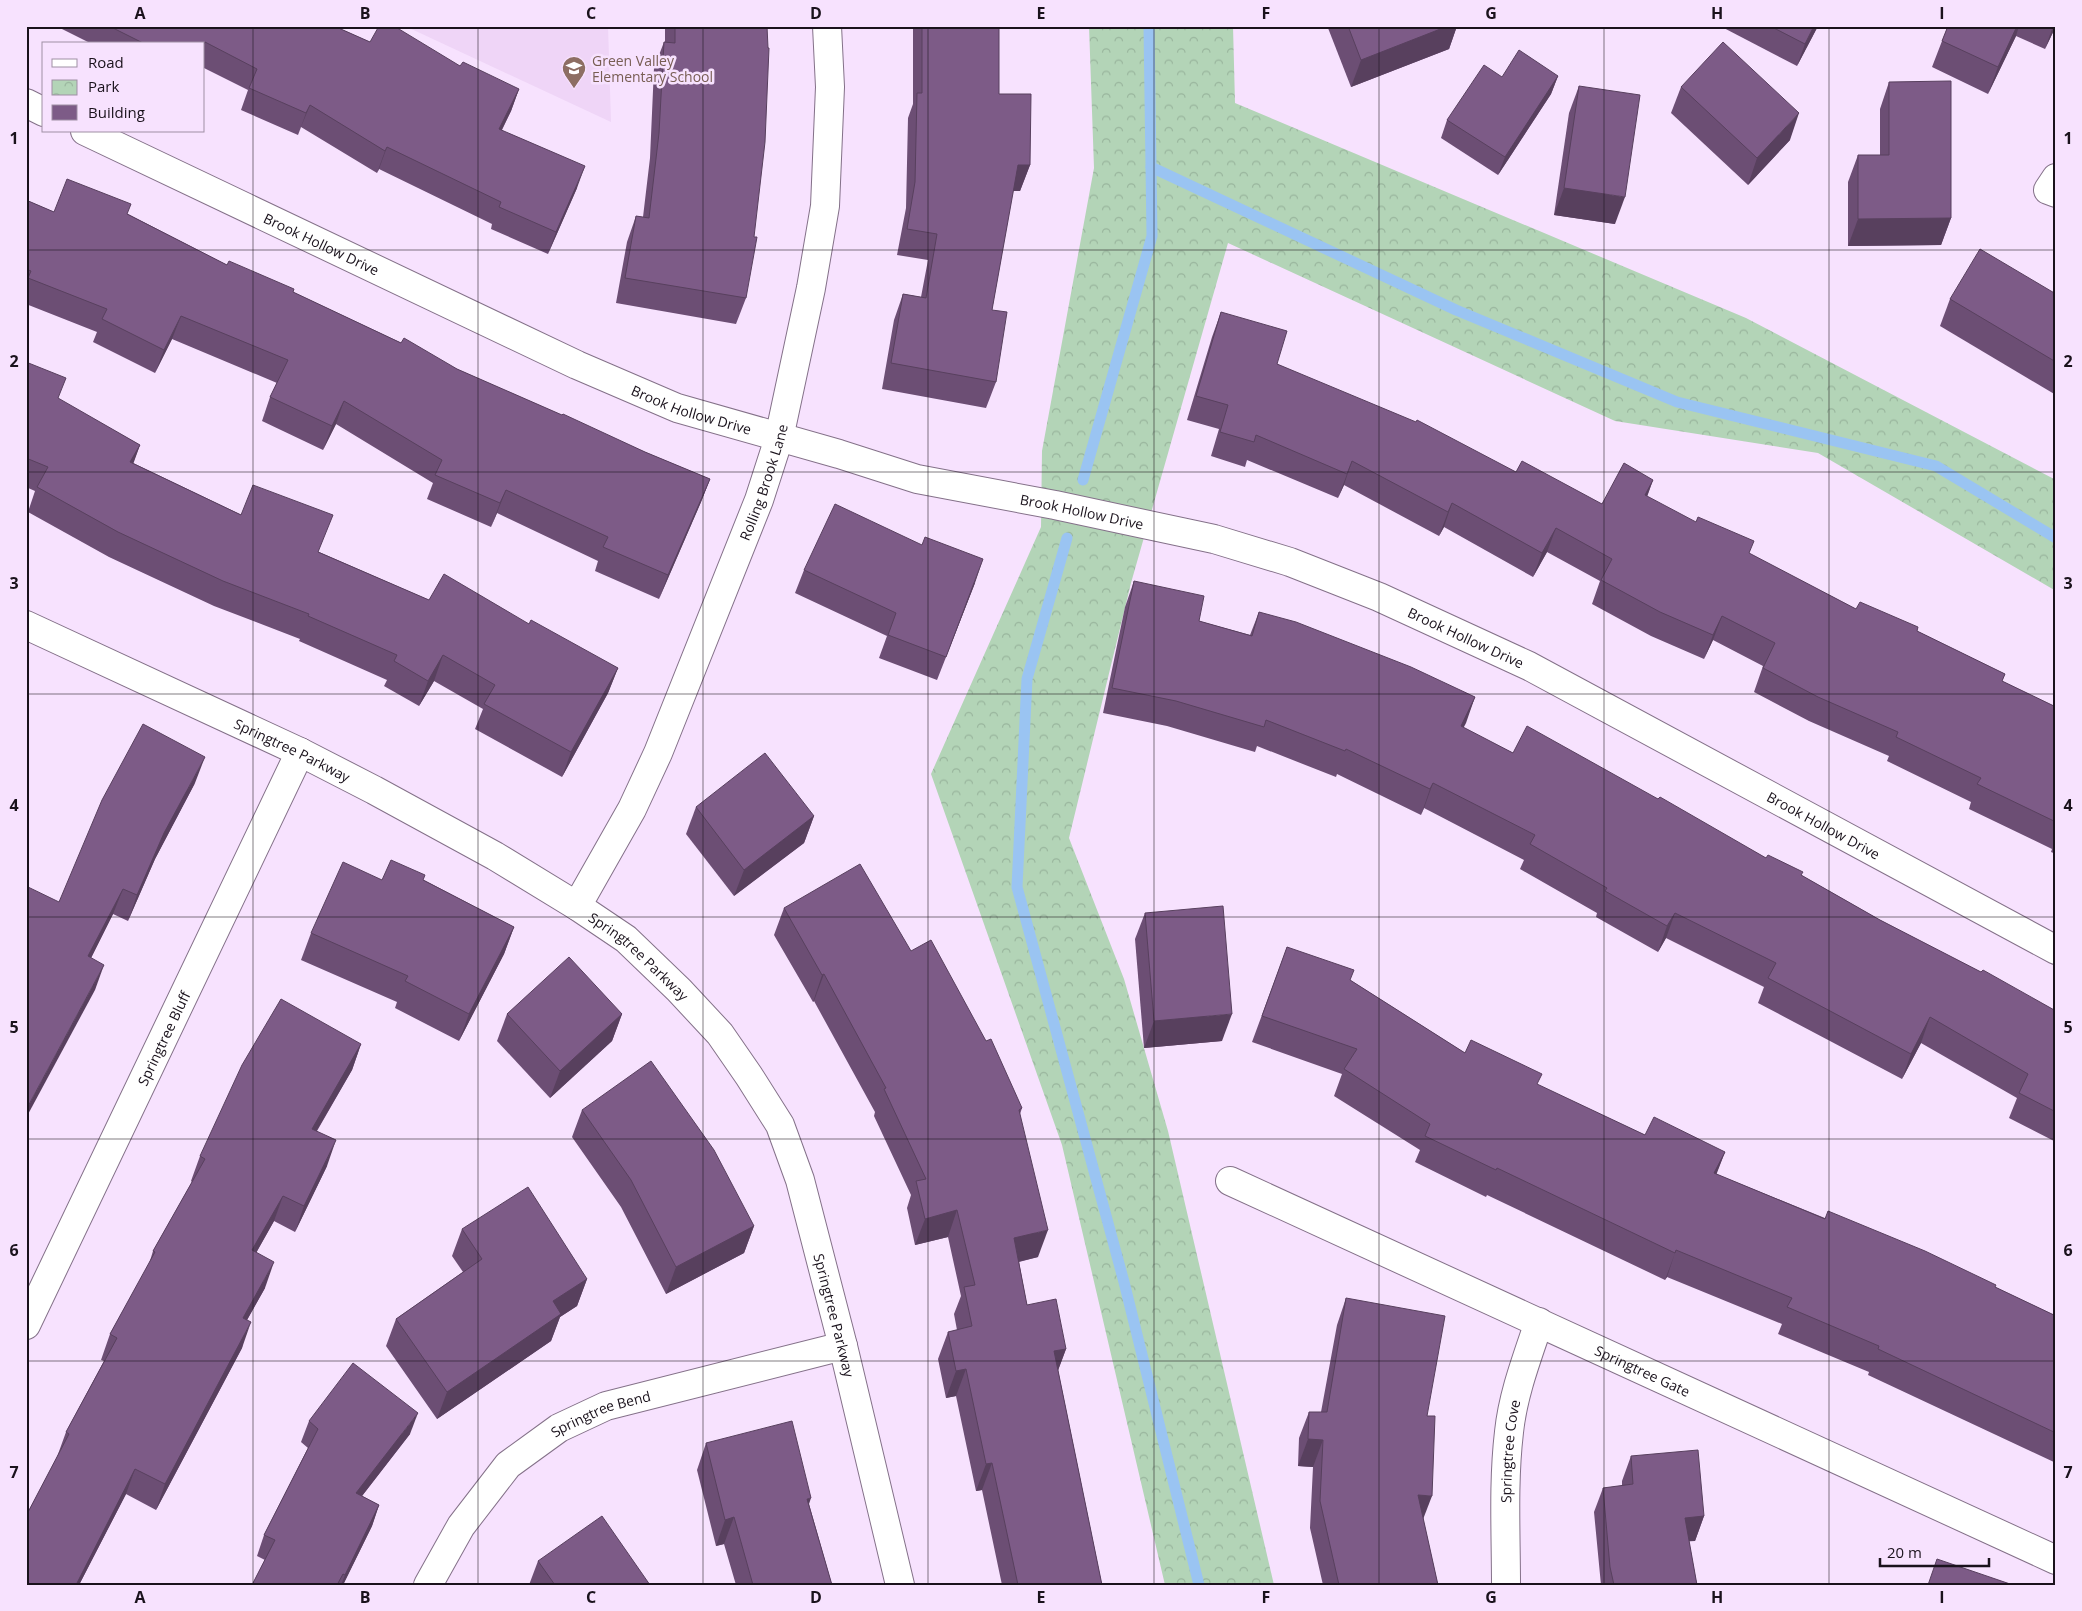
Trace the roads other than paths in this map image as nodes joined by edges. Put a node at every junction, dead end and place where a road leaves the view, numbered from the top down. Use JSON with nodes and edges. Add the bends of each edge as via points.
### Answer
{"nodes":[{"id":1,"x":827,"y":26,"type":"edge"},
{"id":2,"x":26,"y":103,"type":"edge"},
{"id":3,"x":42,"y":111,"type":"edge"},
{"id":4,"x":87,"y":132,"type":"edge"},
{"id":5,"x":779,"y":438,"type":"junction"},
{"id":6,"x":26,"y":625,"type":"edge"},
{"id":7,"x":300,"y":752,"type":"junction"},
{"id":8,"x":577,"y":906,"type":"junction"},
{"id":9,"x":2056,"y":950,"type":"edge"},
{"id":10,"x":1230,"y":1181,"type":"dead end"},
{"id":11,"x":1539,"y":1322,"type":"junction"},
{"id":12,"x":26,"y":1325,"type":"edge"},
{"id":13,"x":843,"y":1346,"type":"junction"},
{"id":14,"x":2056,"y":1560,"type":"edge"},
{"id":15,"x":428,"y":1585,"type":"edge"},
{"id":16,"x":900,"y":1585,"type":"edge"},
{"id":17,"x":1506,"y":1585,"type":"edge"}],
"edges":[{"from":1,"to":5,"type":"street","name":"Rolling Brook Lane","via":[[830,86],[825,206],[812,288]]},
{"from":2,"to":3,"type":"street"},
{"from":4,"to":5,"type":"street","name":"Brook Hollow Drive","via":[[577,365],[677,408]]},
{"from":5,"to":8,"type":"street","name":"Rolling Brook Lane","via":[[759,500],[658,753],[632,808]]},
{"from":5,"to":9,"type":"street","name":"Brook Hollow Drive","via":[[917,479],[1214,539],[1290,562],[1370,593],[1529,666]]},
{"from":6,"to":7,"type":"street","name":"Springtree Parkway"},
{"from":7,"to":8,"type":"street","name":"Springtree Parkway","via":[[495,856]]},
{"from":7,"to":12,"type":"street","name":"Springtree Bluff"},
{"from":8,"to":13,"type":"street","name":"Springtree Parkway","via":[[626,939],[720,1034],[780,1126],[800,1180]]},
{"from":10,"to":11,"type":"street","name":"Springtree Gate"},
{"from":11,"to":14,"type":"street","name":"Springtree Gate"},
{"from":11,"to":17,"type":"street","name":"Springtree Cove","via":[[1518,1385],[1509,1432]]},
{"from":13,"to":15,"type":"street","name":"Springtree Bend","via":[[606,1406],[559,1428],[508,1465],[460,1526]]},
{"from":13,"to":16,"type":"street","name":"Springtree Parkway"}]}
